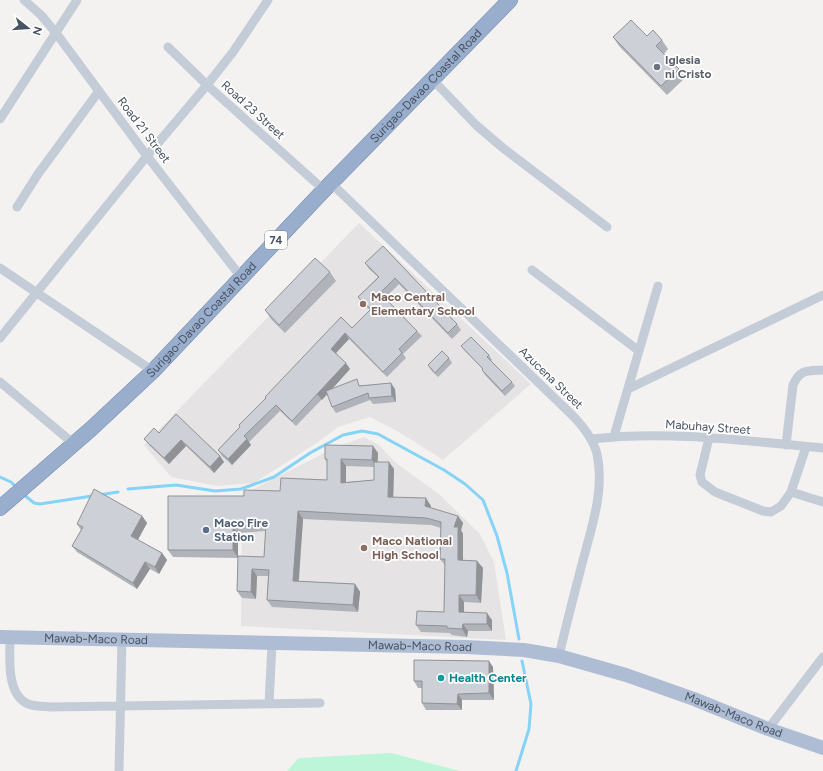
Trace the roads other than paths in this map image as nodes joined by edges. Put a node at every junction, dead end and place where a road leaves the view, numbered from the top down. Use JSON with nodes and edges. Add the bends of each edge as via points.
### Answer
{"nodes":[{"id":1,"x":24,"y":0,"type":"edge"},
{"id":2,"x":77,"y":0,"type":"edge"},
{"id":3,"x":268,"y":0,"type":"edge"},
{"id":4,"x":510,"y":0,"type":"edge"},
{"id":5,"x":56,"y":33,"type":"junction"},
{"id":6,"x":168,"y":47,"type":"dead end"},
{"id":7,"x":433,"y":80,"type":"junction"},
{"id":8,"x":207,"y":85,"type":"junction"},
{"id":9,"x":99,"y":91,"type":"junction"},
{"id":10,"x":0,"y":119,"type":"edge"},
{"id":11,"x":148,"y":156,"type":"junction"},
{"id":12,"x":327,"y":187,"type":"junction"},
{"id":13,"x":17,"y":207,"type":"dead end"},
{"id":14,"x":607,"y":227,"type":"dead end"},
{"id":15,"x":0,"y":268,"type":"edge"},
{"id":16,"x":532,"y":270,"type":"dead end"},
{"id":17,"x":241,"y":277,"type":"junction"},
{"id":18,"x":658,"y":286,"type":"dead end"},
{"id":19,"x":37,"y":293,"type":"junction"},
{"id":20,"x":823,"y":295,"type":"edge"},
{"id":21,"x":0,"y":338,"type":"edge"},
{"id":22,"x":639,"y":350,"type":"junction"},
{"id":23,"x":823,"y":370,"type":"edge"},
{"id":24,"x":153,"y":371,"type":"junction"},
{"id":25,"x":0,"y":382,"type":"edge"},
{"id":26,"x":628,"y":389,"type":"junction"},
{"id":27,"x":614,"y":436,"type":"junction"},
{"id":28,"x":710,"y":438,"type":"junction"},
{"id":29,"x":591,"y":439,"type":"junction"},
{"id":30,"x":74,"y":444,"type":"junction"},
{"id":31,"x":786,"y":445,"type":"junction"},
{"id":32,"x":806,"y":446,"type":"junction"},
{"id":33,"x":823,"y":448,"type":"edge"},
{"id":34,"x":791,"y":492,"type":"junction"},
{"id":35,"x":823,"y":502,"type":"edge"},
{"id":36,"x":2,"y":506,"type":"edge"},
{"id":37,"x":5,"y":637,"type":"edge"},
{"id":38,"x":122,"y":640,"type":"junction"},
{"id":39,"x":272,"y":644,"type":"junction"},
{"id":40,"x":558,"y":656,"type":"junction"},
{"id":41,"x":823,"y":657,"type":"edge"},
{"id":42,"x":320,"y":703,"type":"dead end"},
{"id":43,"x":269,"y":704,"type":"junction"},
{"id":44,"x":120,"y":705,"type":"junction"},
{"id":45,"x":768,"y":729,"type":"junction"},
{"id":46,"x":823,"y":748,"type":"edge"},
{"id":47,"x":119,"y":771,"type":"edge"}],
"edges":[{"from":1,"to":5,"type":"street","name":"Road 21 Street"},
{"from":2,"to":5,"type":"street"},
{"from":3,"to":8,"type":"street"},
{"from":4,"to":7,"type":"highway","name":"Surigao-Davao Coastal Road","number":"74"},
{"from":5,"to":9,"type":"street","name":"Road 21 Street"},
{"from":5,"to":10,"type":"street"},
{"from":6,"to":8,"type":"street","name":"Road 23 Street"},
{"from":7,"to":12,"type":"highway","name":"Surigao-Davao Coastal Road","number":"74"},
{"from":7,"to":14,"type":"street","via":[[476,125],[503,148]]},
{"from":8,"to":11,"type":"street"},
{"from":8,"to":12,"type":"street","name":"Road 23 Street"},
{"from":9,"to":11,"type":"street","name":"Road 21 Street"},
{"from":9,"to":13,"type":"street"},
{"from":11,"to":17,"type":"street","name":"Road 21 Street"},
{"from":11,"to":19,"type":"street"},
{"from":12,"to":17,"type":"highway","name":"Surigao-Davao Coastal Road","number":"74"},
{"from":12,"to":29,"type":"street","name":"Azucena Street","via":[[571,414]]},
{"from":15,"to":19,"type":"street"},
{"from":16,"to":22,"type":"street"},
{"from":17,"to":24,"type":"highway","name":"Surigao-Davao Coastal Road","number":"74"},
{"from":18,"to":22,"type":"street"},
{"from":19,"to":21,"type":"street"},
{"from":19,"to":24,"type":"street"},
{"from":20,"to":26,"type":"street"},
{"from":22,"to":26,"type":"street"},
{"from":23,"to":31,"type":"street","via":[[804,372],[796,378]]},
{"from":24,"to":30,"type":"highway","name":"Surigao-Davao Coastal Road","number":"74"},
{"from":25,"to":30,"type":"street"},
{"from":26,"to":27,"type":"street"},
{"from":27,"to":28,"type":"street","name":"Mabuhay Street"},
{"from":27,"to":29,"type":"street","name":"Mabuhay Street"},
{"from":28,"to":31,"type":"street","name":"Mabuhay Street"},
{"from":28,"to":34,"type":"street","via":[[700,475],[707,487],[771,512],[781,506]]},
{"from":29,"to":40,"type":"street","name":"Azucena Street","via":[[599,473],[598,490],[593,520]]},
{"from":30,"to":36,"type":"highway","name":"Surigao-Davao Coastal Road","number":"74"},
{"from":31,"to":32,"type":"street","name":"Mabuhay Street"},
{"from":32,"to":33,"type":"street","name":"Mabuhay Street"},
{"from":32,"to":34,"type":"street"},
{"from":34,"to":35,"type":"street"},
{"from":37,"to":38,"type":"main road","name":"Mawab-Maco Road"},
{"from":37,"to":44,"type":"street","via":[[12,684],[19,698],[26,703],[51,707]]},
{"from":38,"to":39,"type":"main road","name":"Mawab-Maco Road"},
{"from":38,"to":44,"type":"street"},
{"from":39,"to":40,"type":"main road","name":"Mawab-Maco Road","via":[[502,649]]},
{"from":39,"to":43,"type":"street"},
{"from":40,"to":45,"type":"main road","name":"Mawab-Maco Road","via":[[626,675]]},
{"from":41,"to":45,"type":"street"},
{"from":42,"to":43,"type":"street"},
{"from":43,"to":44,"type":"street"},
{"from":44,"to":47,"type":"street"},
{"from":45,"to":46,"type":"main road","name":"Mawab-Maco Road"}]}
